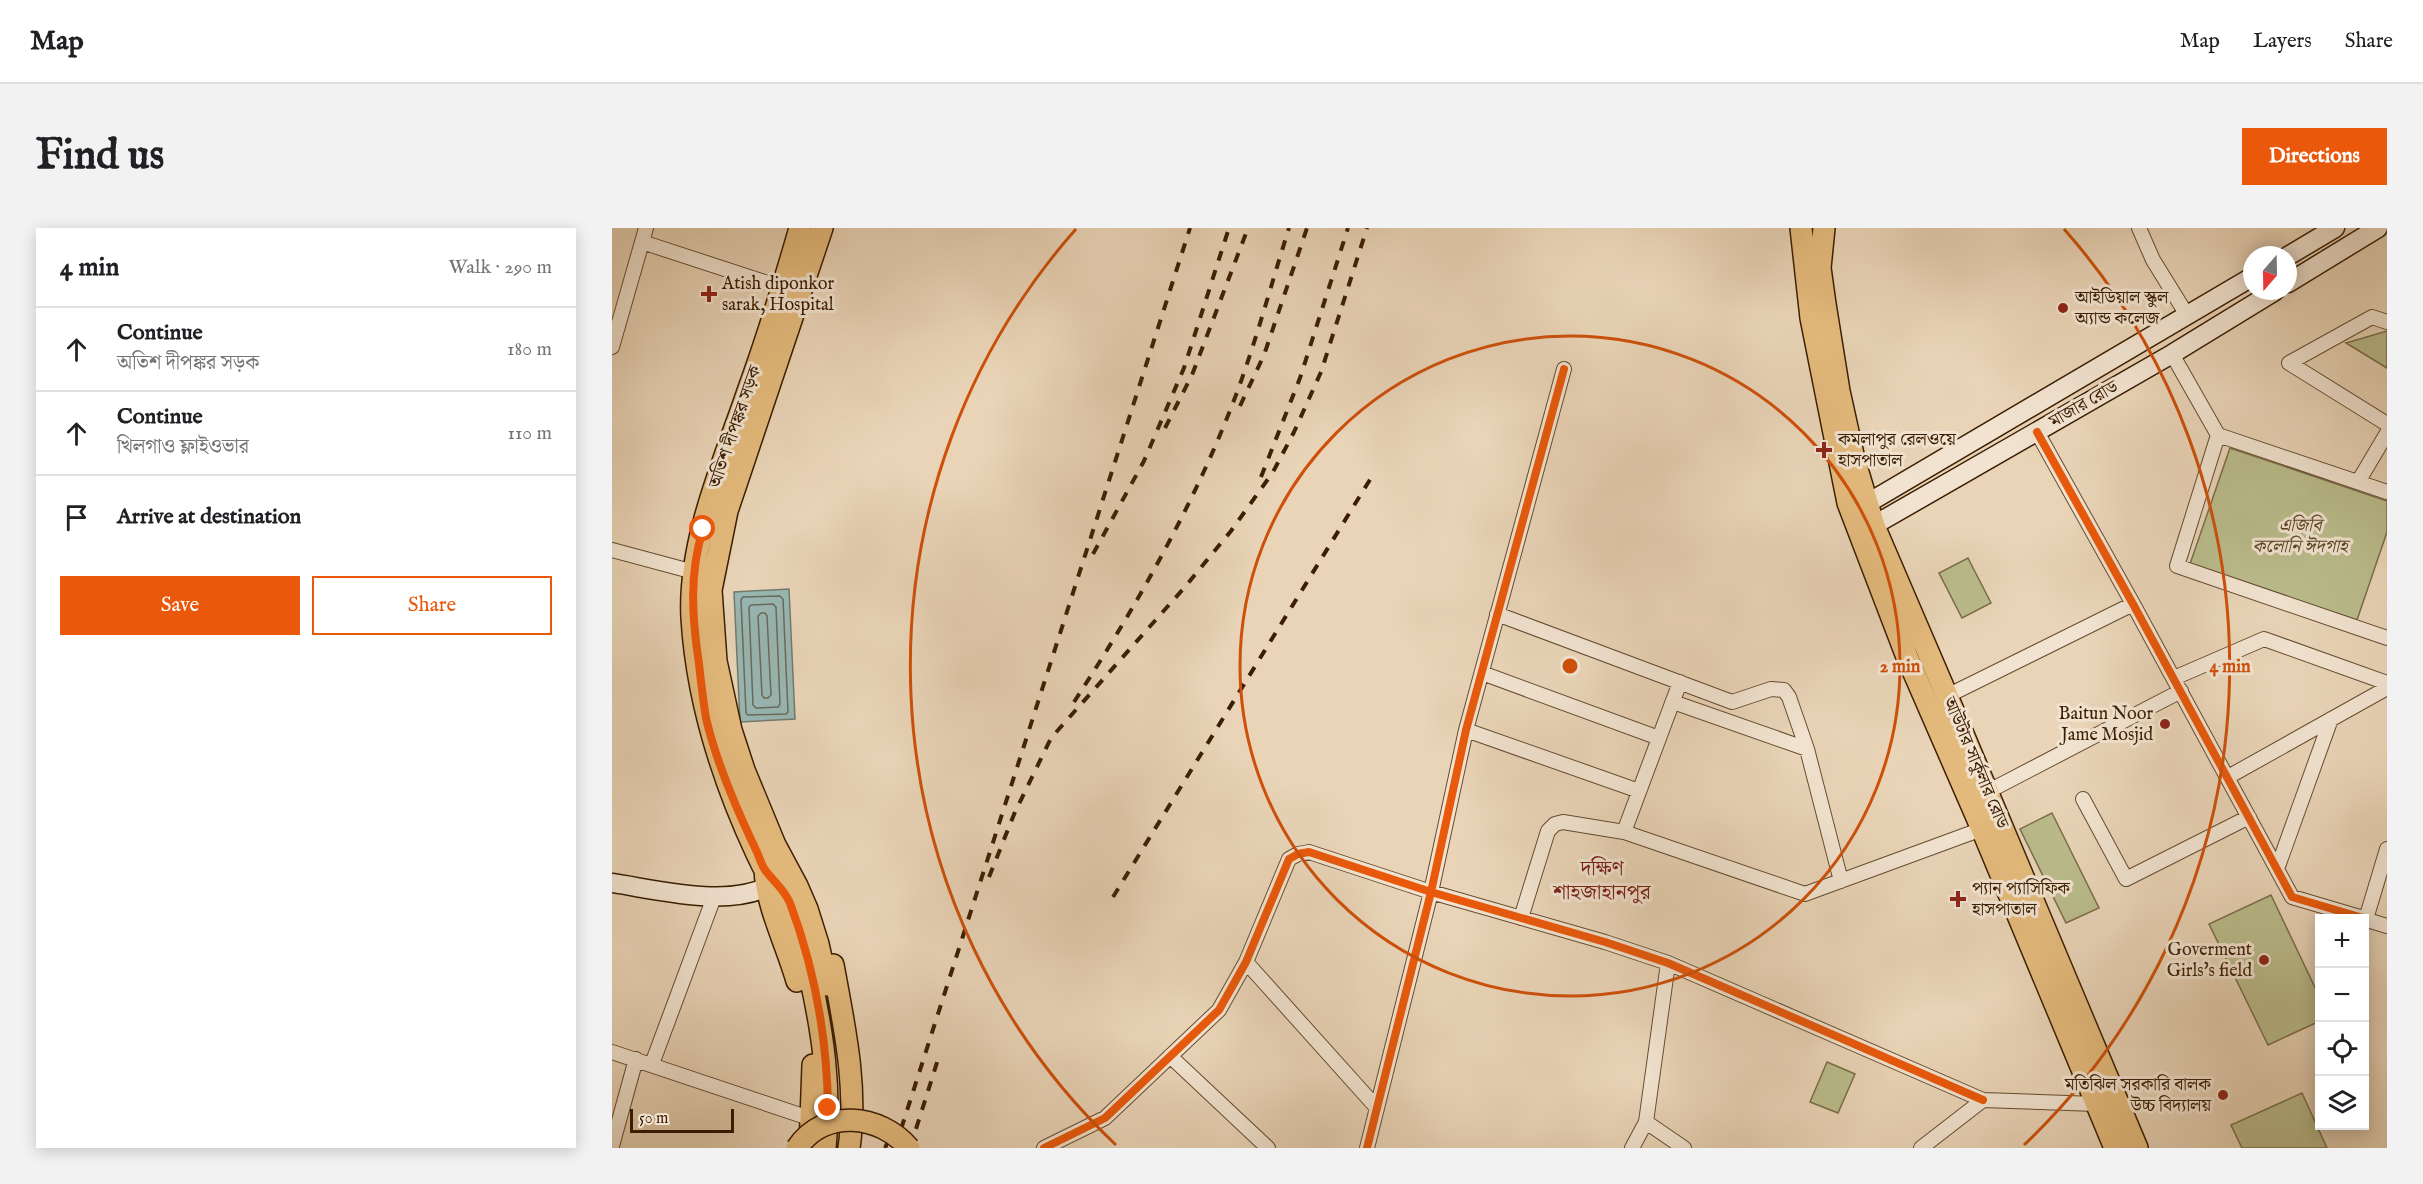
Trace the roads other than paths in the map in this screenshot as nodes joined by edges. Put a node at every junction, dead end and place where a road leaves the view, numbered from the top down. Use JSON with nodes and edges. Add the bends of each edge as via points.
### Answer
{"nodes":[{"id":1,"x":646,"y":228,"type":"edge"},
{"id":2,"x":800,"y":228,"type":"edge"},
{"id":3,"x":822,"y":228,"type":"edge"},
{"id":4,"x":1801,"y":228,"type":"edge"},
{"id":5,"x":1824,"y":228,"type":"edge"},
{"id":6,"x":2139,"y":228,"type":"edge"},
{"id":7,"x":2335,"y":228,"type":"edge"},
{"id":8,"x":2378,"y":228,"type":"edge"},
{"id":9,"x":642,"y":242,"type":"junction"},
{"id":10,"x":2297,"y":251,"type":"edge"},
{"id":11,"x":2297,"y":278,"type":"edge"},
{"id":12,"x":2243,"y":282,"type":"edge"},
{"id":13,"x":783,"y":288,"type":"junction"},
{"id":14,"x":2260,"y":300,"type":"edge"},
{"id":15,"x":617,"y":309,"type":"edge"},
{"id":16,"x":2187,"y":315,"type":"junction"},
{"id":17,"x":2387,"y":322,"type":"edge"},
{"id":18,"x":612,"y":347,"type":"edge"},
{"id":19,"x":2172,"y":354,"type":"junction"},
{"id":20,"x":1564,"y":369,"type":"dead end"},
{"id":21,"x":2387,"y":424,"type":"edge"},
{"id":22,"x":2037,"y":432,"type":"junction"},
{"id":23,"x":2387,"y":433,"type":"edge"},
{"id":24,"x":2218,"y":435,"type":"junction"},
{"id":25,"x":2358,"y":482,"type":"junction"},
{"id":26,"x":2387,"y":492,"type":"edge"},
{"id":27,"x":1859,"y":508,"type":"junction"},
{"id":28,"x":1867,"y":529,"type":"junction"},
{"id":29,"x":612,"y":550,"type":"edge"},
{"id":30,"x":704,"y":573,"type":"junction"},
{"id":31,"x":2133,"y":603,"type":"junction"},
{"id":32,"x":1497,"y":614,"type":"junction"},
{"id":33,"x":2387,"y":638,"type":"edge"},
{"id":34,"x":1482,"y":673,"type":"junction"},
{"id":35,"x":2174,"y":678,"type":"junction"},
{"id":36,"x":1680,"y":682,"type":"junction"},
{"id":37,"x":2387,"y":683,"type":"edge"},
{"id":38,"x":2387,"y":688,"type":"edge"},
{"id":39,"x":2181,"y":691,"type":"junction"},
{"id":40,"x":1947,"y":696,"type":"junction"},
{"id":41,"x":1673,"y":702,"type":"junction"},
{"id":42,"x":2331,"y":719,"type":"junction"},
{"id":43,"x":1466,"y":730,"type":"junction"},
{"id":44,"x":1659,"y":738,"type":"junction"},
{"id":45,"x":1808,"y":749,"type":"junction"},
{"id":46,"x":2228,"y":777,"type":"junction"},
{"id":47,"x":1639,"y":791,"type":"junction"},
{"id":48,"x":1987,"y":792,"type":"junction"},
{"id":49,"x":2083,"y":799,"type":"dead end"},
{"id":50,"x":2249,"y":817,"type":"junction"},
{"id":51,"x":1983,"y":829,"type":"junction"},
{"id":52,"x":1624,"y":832,"type":"junction"},
{"id":53,"x":775,"y":844,"type":"junction"},
{"id":54,"x":2387,"y":849,"type":"edge"},
{"id":55,"x":2277,"y":869,"type":"junction"},
{"id":56,"x":775,"y":879,"type":"junction"},
{"id":57,"x":1840,"y":881,"type":"junction"},
{"id":58,"x":612,"y":883,"type":"edge"},
{"id":59,"x":1431,"y":892,"type":"junction"},
{"id":60,"x":714,"y":897,"type":"junction"},
{"id":61,"x":2348,"y":914,"type":"edge"},
{"id":62,"x":2366,"y":914,"type":"edge"},
{"id":63,"x":1521,"y":918,"type":"junction"},
{"id":64,"x":2369,"y":921,"type":"edge"},
{"id":65,"x":2387,"y":926,"type":"edge"},
{"id":66,"x":1246,"y":962,"type":"junction"},
{"id":67,"x":1668,"y":963,"type":"junction"},
{"id":68,"x":612,"y":1052,"type":"edge"},
{"id":69,"x":1170,"y":1056,"type":"junction"},
{"id":70,"x":636,"y":1059,"type":"junction"},
{"id":71,"x":652,"y":1064,"type":"junction"},
{"id":72,"x":1983,"y":1100,"type":"junction"},
{"id":73,"x":2105,"y":1100,"type":"junction"},
{"id":74,"x":1377,"y":1108,"type":"junction"},
{"id":75,"x":812,"y":1119,"type":"junction"},
{"id":76,"x":1646,"y":1122,"type":"junction"},
{"id":77,"x":612,"y":1146,"type":"edge"},
{"id":78,"x":797,"y":1148,"type":"edge"},
{"id":79,"x":810,"y":1148,"type":"edge"},
{"id":80,"x":825,"y":1148,"type":"edge"},
{"id":81,"x":839,"y":1148,"type":"edge"},
{"id":82,"x":849,"y":1148,"type":"edge"},
{"id":83,"x":909,"y":1148,"type":"edge"},
{"id":84,"x":1044,"y":1148,"type":"edge"},
{"id":85,"x":1268,"y":1148,"type":"edge"},
{"id":86,"x":1367,"y":1148,"type":"edge"},
{"id":87,"x":1632,"y":1148,"type":"edge"},
{"id":88,"x":1684,"y":1148,"type":"edge"},
{"id":89,"x":1922,"y":1148,"type":"edge"},
{"id":90,"x":2115,"y":1148,"type":"edge"},
{"id":91,"x":2137,"y":1148,"type":"edge"}],
"edges":[{"from":1,"to":9,"type":"street"},
{"from":2,"to":13,"type":"main road","name":"অতিশ দীপঙ্কর সড়ক"},
{"from":3,"to":30,"type":"main road","name":"অতিশ দীপঙ্কর সড়ক"},
{"from":4,"to":27,"type":"main road","name":"আউটার সার্কুলার রোড","via":[[1813,328],[1839,464]]},
{"from":5,"to":27,"type":"main road","name":"আউটার সার্কুলার রোড","via":[[1820,268]]},
{"from":6,"to":16,"type":"street","via":[[2153,260]]},
{"from":7,"to":10,"type":"main road"},
{"from":8,"to":11,"type":"main road"},
{"from":9,"to":13,"type":"street"},
{"from":9,"to":15,"type":"street"},
{"from":12,"to":16,"type":"main road","name":"মাজার রোড"},
{"from":13,"to":30,"type":"main road","name":"অতিশ দীপঙ্কর সড়ক","via":[[699,542]]},
{"from":14,"to":19,"type":"main road","name":"মাজার রোড"},
{"from":15,"to":18,"type":"street"},
{"from":16,"to":27,"type":"main road","name":"মাজার রোড"},
{"from":17,"to":21,"type":"street","via":[[2372,317],[2289,363]]},
{"from":19,"to":22,"type":"main road","name":"মাজার রোড"},
{"from":19,"to":24,"type":"street"},
{"from":20,"to":32,"type":"street"},
{"from":22,"to":28,"type":"main road","name":"মাজার রোড"},
{"from":22,"to":31,"type":"street"},
{"from":23,"to":25,"type":"street"},
{"from":24,"to":25,"type":"street"},
{"from":24,"to":33,"type":"street","via":[[2177,566]]},
{"from":25,"to":26,"type":"street"},
{"from":27,"to":28,"type":"main road","name":"আউটার সার্কুলার রোড"},
{"from":28,"to":40,"type":"main road","name":"আউটার সার্কুলার রোড"},
{"from":28,"to":51,"type":"main road","name":"আউটার সার্কুলার রোড","via":[[1907,657]]},
{"from":29,"to":30,"type":"street"},
{"from":30,"to":53,"type":"main road","name":"অতিশ দীপঙ্কর সড়ক","via":[[711,590],[716,661],[725,710],[744,770]]},
{"from":30,"to":56,"type":"main road","name":"অতিশ দীপঙ্কর সড়ক","via":[[693,622],[706,716],[721,765]]},
{"from":31,"to":35,"type":"street"},
{"from":31,"to":40,"type":"street"},
{"from":32,"to":34,"type":"street"},
{"from":32,"to":36,"type":"street"},
{"from":34,"to":43,"type":"street"},
{"from":34,"to":44,"type":"street"},
{"from":35,"to":37,"type":"street","via":[[2264,639]]},
{"from":35,"to":39,"type":"street"},
{"from":36,"to":41,"type":"street"},
{"from":36,"to":45,"type":"street","via":[[1732,702],[1771,689],[1784,690]]},
{"from":38,"to":42,"type":"street"},
{"from":39,"to":46,"type":"street"},
{"from":39,"to":48,"type":"street"},
{"from":40,"to":48,"type":"main road","name":"আউটার সার্কুলার রোড"},
{"from":41,"to":44,"type":"street"},
{"from":41,"to":45,"type":"street"},
{"from":42,"to":46,"type":"street"},
{"from":42,"to":55,"type":"street"},
{"from":43,"to":47,"type":"street"},
{"from":43,"to":59,"type":"street"},
{"from":44,"to":47,"type":"street"},
{"from":45,"to":57,"type":"street"},
{"from":46,"to":50,"type":"street"},
{"from":47,"to":52,"type":"street"},
{"from":48,"to":73,"type":"main road","name":"আউটার সার্কুলার রোড"},
{"from":49,"to":50,"type":"street","via":[[2126,879]]},
{"from":50,"to":55,"type":"street"},
{"from":51,"to":57,"type":"street"},
{"from":51,"to":73,"type":"main road","name":"আউটার সার্কুলার রোড"},
{"from":52,"to":57,"type":"street","via":[[1792,892],[1804,894]]},
{"from":52,"to":63,"type":"street","via":[[1555,824],[1548,831]]},
{"from":53,"to":56,"type":"main road","name":"অতিশ দীপঙ্কর সড়ক"},
{"from":53,"to":82,"type":"main road","via":[[801,865],[814,892],[831,953],[851,1083]]},
{"from":54,"to":62,"type":"street"},
{"from":55,"to":61,"type":"street","via":[[2292,897]]},
{"from":56,"to":60,"type":"main road"},
{"from":56,"to":75,"type":"main road","name":"অতিশ দীপঙ্কর সড়ক","via":[[810,1041]]},
{"from":56,"to":80,"type":"main road","via":[[789,902],[801,939],[821,1025],[828,1087]]},
{"from":56,"to":81,"type":"main road","via":[[807,909],[818,944],[840,1060],[843,1092]]},
{"from":58,"to":60,"type":"main road"},
{"from":59,"to":63,"type":"street"},
{"from":59,"to":66,"type":"street","via":[[1309,852],[1298,854],[1289,859]]},
{"from":59,"to":74,"type":"street"},
{"from":60,"to":71,"type":"street"},
{"from":63,"to":67,"type":"street"},
{"from":64,"to":65,"type":"street"},
{"from":66,"to":69,"type":"street","via":[[1219,1010]]},
{"from":66,"to":74,"type":"street"},
{"from":67,"to":72,"type":"street"},
{"from":67,"to":76,"type":"street"},
{"from":68,"to":70,"type":"street"},
{"from":69,"to":84,"type":"street","via":[[1105,1118]]},
{"from":69,"to":85,"type":"street"},
{"from":70,"to":71,"type":"street"},
{"from":70,"to":77,"type":"street"},
{"from":71,"to":75,"type":"street"},
{"from":72,"to":73,"type":"street"},
{"from":72,"to":89,"type":"street"},
{"from":73,"to":90,"type":"main road","name":"আউটার সার্কুলার রোড"},
{"from":73,"to":91,"type":"main road","name":"আউটার সার্কুলার রোড"},
{"from":74,"to":86,"type":"street"},
{"from":75,"to":79,"type":"main road","name":"অতিশ দীপঙ্কর সড়ক"},
{"from":76,"to":87,"type":"street"},
{"from":76,"to":88,"type":"street"},
{"from":78,"to":83,"type":"main road","bridge":true,"via":[[818,1128],[847,1120],[876,1124],[894,1133]]}]}
